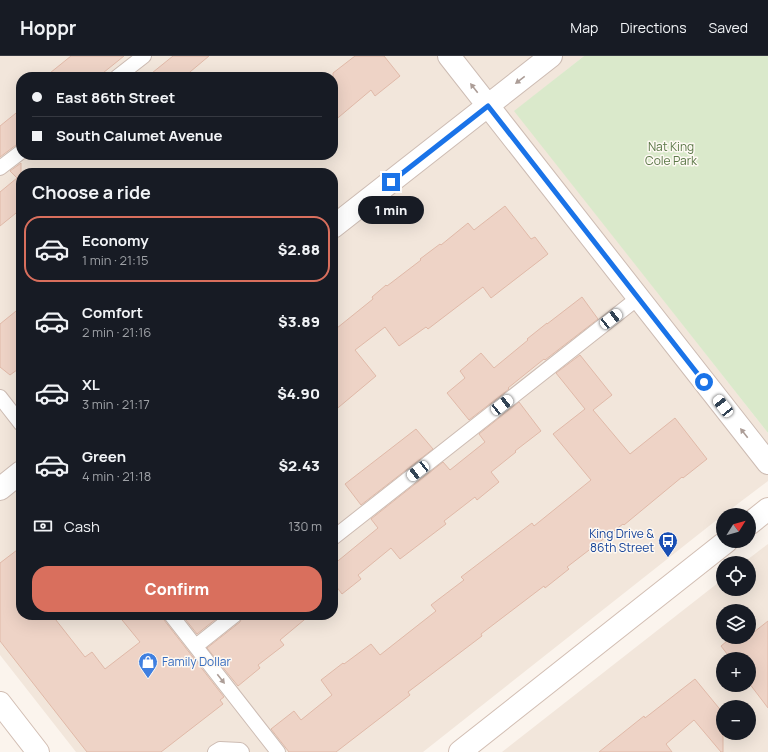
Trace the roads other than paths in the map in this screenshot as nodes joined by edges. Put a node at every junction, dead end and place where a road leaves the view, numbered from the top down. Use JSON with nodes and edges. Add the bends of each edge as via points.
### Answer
{"nodes":[{"id":1,"x":144,"y":56,"type":"edge"},
{"id":2,"x":449,"y":56,"type":"edge"},
{"id":3,"x":551,"y":56,"type":"edge"},
{"id":4,"x":123,"y":72,"type":"edge"},
{"id":5,"x":488,"y":106,"type":"junction"},
{"id":6,"x":16,"y":156,"type":"edge"},
{"id":7,"x":0,"y":168,"type":"edge"},
{"id":8,"x":338,"y":223,"type":"edge"},
{"id":9,"x":638,"y":298,"type":"junction"},
{"id":10,"x":0,"y":397,"type":"edge"},
{"id":11,"x":16,"y":418,"type":"edge"},
{"id":12,"x":768,"y":463,"type":"edge"},
{"id":13,"x":16,"y":476,"type":"edge"},
{"id":14,"x":0,"y":489,"type":"edge"},
{"id":15,"x":768,"y":509,"type":"edge"},
{"id":16,"x":756,"y":518,"type":"edge"},
{"id":17,"x":338,"y":534,"type":"edge"},
{"id":18,"x":718,"y":548,"type":"edge"},
{"id":19,"x":175,"y":620,"type":"edge"},
{"id":20,"x":229,"y":620,"type":"edge"},
{"id":21,"x":196,"y":646,"type":"junction"},
{"id":22,"x":0,"y":703,"type":"edge"},
{"id":23,"x":38,"y":752,"type":"edge"},
{"id":24,"x":215,"y":752,"type":"edge"},
{"id":25,"x":242,"y":752,"type":"edge"},
{"id":26,"x":278,"y":752,"type":"edge"},
{"id":27,"x":460,"y":752,"type":"edge"}],
"edges":[{"from":1,"to":4,"type":"lane"},
{"from":5,"to":2,"type":"street","one_way":true},
{"from":3,"to":5,"type":"street","one_way":true},
{"from":5,"to":8,"type":"street"},
{"from":5,"to":9,"type":"street"},
{"from":6,"to":7,"type":"lane"},
{"from":12,"to":9,"type":"street","one_way":true},
{"from":9,"to":17,"type":"lane"},
{"from":10,"to":11,"type":"lane"},
{"from":13,"to":14,"type":"street"},
{"from":15,"to":16,"type":"street"},
{"from":18,"to":27,"type":"street"},
{"from":19,"to":21,"type":"lane"},
{"from":20,"to":21,"type":"lane"},
{"from":21,"to":26,"type":"lane","one_way":true},
{"from":22,"to":23,"type":"street"},
{"from":24,"to":25,"type":"lane","via":[[220,749]]}]}
